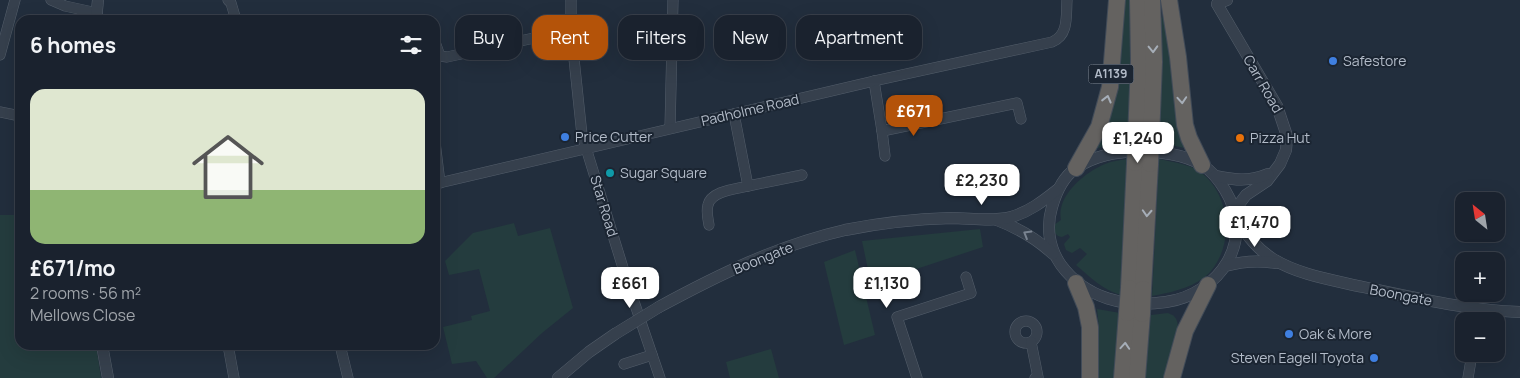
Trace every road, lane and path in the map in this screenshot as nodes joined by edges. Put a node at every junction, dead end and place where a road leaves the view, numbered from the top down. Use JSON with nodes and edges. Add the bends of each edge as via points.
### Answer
{"nodes":[{"id":1,"x":15,"y":0,"type":"edge"},
{"id":2,"x":51,"y":0,"type":"edge"},
{"id":3,"x":98,"y":0,"type":"edge"},
{"id":4,"x":242,"y":0,"type":"edge"},
{"id":5,"x":571,"y":0,"type":"edge"},
{"id":6,"x":673,"y":0,"type":"edge"},
{"id":7,"x":1067,"y":0,"type":"edge"},
{"id":8,"x":1117,"y":0,"type":"edge"},
{"id":9,"x":1138,"y":0,"type":"edge"},
{"id":10,"x":1152,"y":0,"type":"edge"},
{"id":11,"x":1169,"y":0,"type":"edge"},
{"id":12,"x":230,"y":1,"type":"edge"},
{"id":13,"x":1219,"y":1,"type":"edge"},
{"id":14,"x":90,"y":15,"type":"edge"},
{"id":15,"x":96,"y":15,"type":"edge"},
{"id":16,"x":234,"y":15,"type":"edge"},
{"id":17,"x":571,"y":15,"type":"edge"},
{"id":18,"x":532,"y":38,"type":"edge"},
{"id":19,"x":0,"y":55,"type":"edge"},
{"id":20,"x":440,"y":56,"type":"edge"},
{"id":21,"x":574,"y":60,"type":"edge"},
{"id":22,"x":874,"y":82,"type":"junction"},
{"id":23,"x":0,"y":112,"type":"edge"},
{"id":24,"x":734,"y":114,"type":"junction"},
{"id":25,"x":15,"y":115,"type":"edge"},
{"id":26,"x":1021,"y":119,"type":"dead end"},
{"id":27,"x":670,"y":128,"type":"junction"},
{"id":28,"x":882,"y":131,"type":"junction"},
{"id":29,"x":1144,"y":138,"type":"junction"},
{"id":30,"x":586,"y":148,"type":"junction"},
{"id":31,"x":885,"y":156,"type":"dead end"},
{"id":32,"x":1202,"y":165,"type":"junction"},
{"id":33,"x":1076,"y":168,"type":"junction"},
{"id":34,"x":1274,"y":171,"type":"junction"},
{"id":35,"x":802,"y":175,"type":"dead end"},
{"id":36,"x":1215,"y":176,"type":"junction"},
{"id":37,"x":440,"y":183,"type":"edge"},
{"id":38,"x":748,"y":186,"type":"junction"},
{"id":39,"x":1057,"y":190,"type":"junction"},
{"id":40,"x":1235,"y":216,"type":"junction"},
{"id":41,"x":995,"y":220,"type":"junction"},
{"id":42,"x":709,"y":225,"type":"dead end"},
{"id":43,"x":1054,"y":255,"type":"junction"},
{"id":44,"x":1285,"y":265,"type":"junction"},
{"id":45,"x":1225,"y":266,"type":"junction"},
{"id":46,"x":966,"y":277,"type":"dead end"},
{"id":47,"x":1076,"y":283,"type":"junction"},
{"id":48,"x":1208,"y":285,"type":"junction"},
{"id":49,"x":1462,"y":312,"type":"edge"},
{"id":50,"x":1520,"y":312,"type":"edge"},
{"id":51,"x":1505,"y":313,"type":"edge"},
{"id":52,"x":1135,"y":314,"type":"junction"},
{"id":53,"x":1031,"y":342,"type":"dead end"},
{"id":54,"x":103,"y":350,"type":"edge"},
{"id":55,"x":229,"y":350,"type":"edge"},
{"id":56,"x":341,"y":350,"type":"edge"},
{"id":57,"x":652,"y":355,"type":"junction"},
{"id":58,"x":1471,"y":362,"type":"edge"},
{"id":59,"x":624,"y":364,"type":"dead end"},
{"id":60,"x":108,"y":378,"type":"edge"},
{"id":61,"x":234,"y":378,"type":"edge"},
{"id":62,"x":348,"y":378,"type":"edge"},
{"id":63,"x":558,"y":378,"type":"edge"},
{"id":64,"x":660,"y":378,"type":"edge"},
{"id":65,"x":917,"y":378,"type":"edge"},
{"id":66,"x":1035,"y":378,"type":"edge"},
{"id":67,"x":1090,"y":378,"type":"edge"},
{"id":68,"x":1122,"y":378,"type":"edge"},
{"id":69,"x":1137,"y":378,"type":"edge"},
{"id":70,"x":1172,"y":378,"type":"edge"},
{"id":71,"x":1468,"y":378,"type":"edge"}],
"edges":[{"from":1,"to":19,"type":"street"},
{"from":2,"to":14,"type":"street"},
{"from":3,"to":15,"type":"street"},
{"from":4,"to":12,"type":"street"},
{"from":5,"to":17,"type":"street","name":"Star Road"},
{"from":6,"to":27,"type":"street"},
{"from":7,"to":22,"type":"street","name":"Padholme Road","via":[[1065,30],[1059,39],[1052,42]]},
{"from":33,"to":8,"type":"highway","number":"A1139","one_way":true,"via":[[1098,127],[1110,87]]},
{"from":9,"to":29,"type":"highway","number":"A1139"},
{"from":10,"to":29,"type":"highway","number":"A1139","one_way":true,"via":[[1154,62]]},
{"from":11,"to":32,"type":"highway","one_way":true,"via":[[1185,125]]},
{"from":12,"to":16,"type":"street"},
{"from":13,"to":34,"type":"street","name":"Carr Road","via":[[1285,126],[1286,150]]},
{"from":18,"to":20,"type":"street"},
{"from":21,"to":30,"type":"street","name":"Star Road"},
{"from":22,"to":24,"type":"street","name":"Padholme Road"},
{"from":22,"to":28,"type":"street"},
{"from":23,"to":25,"type":"street"},
{"from":24,"to":27,"type":"street","name":"Padholme Road"},
{"from":24,"to":38,"type":"street"},
{"from":26,"to":28,"type":"street","via":[[1017,103]]},
{"from":27,"to":30,"type":"street","name":"Padholme Road"},
{"from":28,"to":31,"type":"street"},
{"from":29,"to":52,"type":"highway","number":"A1139","bridge":true},
{"from":30,"to":37,"type":"street","name":"Padholme Road"},
{"from":30,"to":57,"type":"street","name":"Star Road"},
{"from":32,"to":33,"type":"street","via":[[1182,157],[1140,151],[1099,156]]},
{"from":32,"to":36,"type":"street"},
{"from":33,"to":39,"type":"street"},
{"from":34,"to":36,"type":"street","via":[[1255,180]]},
{"from":34,"to":40,"type":"street","name":"Carr Road","via":[[1267,181],[1246,195]]},
{"from":35,"to":38,"type":"street"},
{"from":36,"to":40,"type":"street","via":[[1228,195]]},
{"from":38,"to":42,"type":"street","via":[[710,199],[707,206]]},
{"from":39,"to":41,"type":"street","name":"Boongate","via":[[1025,212]]},
{"from":39,"to":43,"type":"street","via":[[1049,229]]},
{"from":40,"to":44,"type":"street","name":"Boongate","via":[[1259,249]]},
{"from":40,"to":45,"type":"street","via":[[1236,240]]},
{"from":43,"to":41,"type":"street","name":"Boongate","one_way":true,"via":[[1030,235]]},
{"from":41,"to":63,"type":"street","name":"Boongate","bridge":true,"via":[[968,218],[890,222],[863,226],[784,248],[750,261],[659,306],[589,352]]},
{"from":43,"to":47,"type":"street"},
{"from":44,"to":45,"type":"street","name":"Boongate","via":[[1248,261]]},
{"from":44,"to":49,"type":"street","name":"Boongate","via":[[1322,278]]},
{"from":45,"to":48,"type":"street"},
{"from":46,"to":65,"type":"street","via":[[972,293],[892,318]]},
{"from":47,"to":48,"type":"street","via":[[1105,298],[1134,304],[1179,300]]},
{"from":47,"to":67,"type":"highway","via":[[1090,327]]},
{"from":48,"to":70,"type":"highway","via":[[1187,324]]},
{"from":50,"to":51,"type":"street","name":"Boongate"},
{"from":68,"to":52,"type":"highway","number":"A1139","one_way":true},
{"from":52,"to":69,"type":"highway","number":"A1139"},
{"from":53,"to":66,"type":"street","via":[[1038,377]]},
{"from":54,"to":60,"type":"street"},
{"from":55,"to":61,"type":"street"},
{"from":56,"to":62,"type":"street"},
{"from":57,"to":59,"type":"street"},
{"from":57,"to":64,"type":"street","name":"Star Road"},
{"from":58,"to":71,"type":"street"}]}
